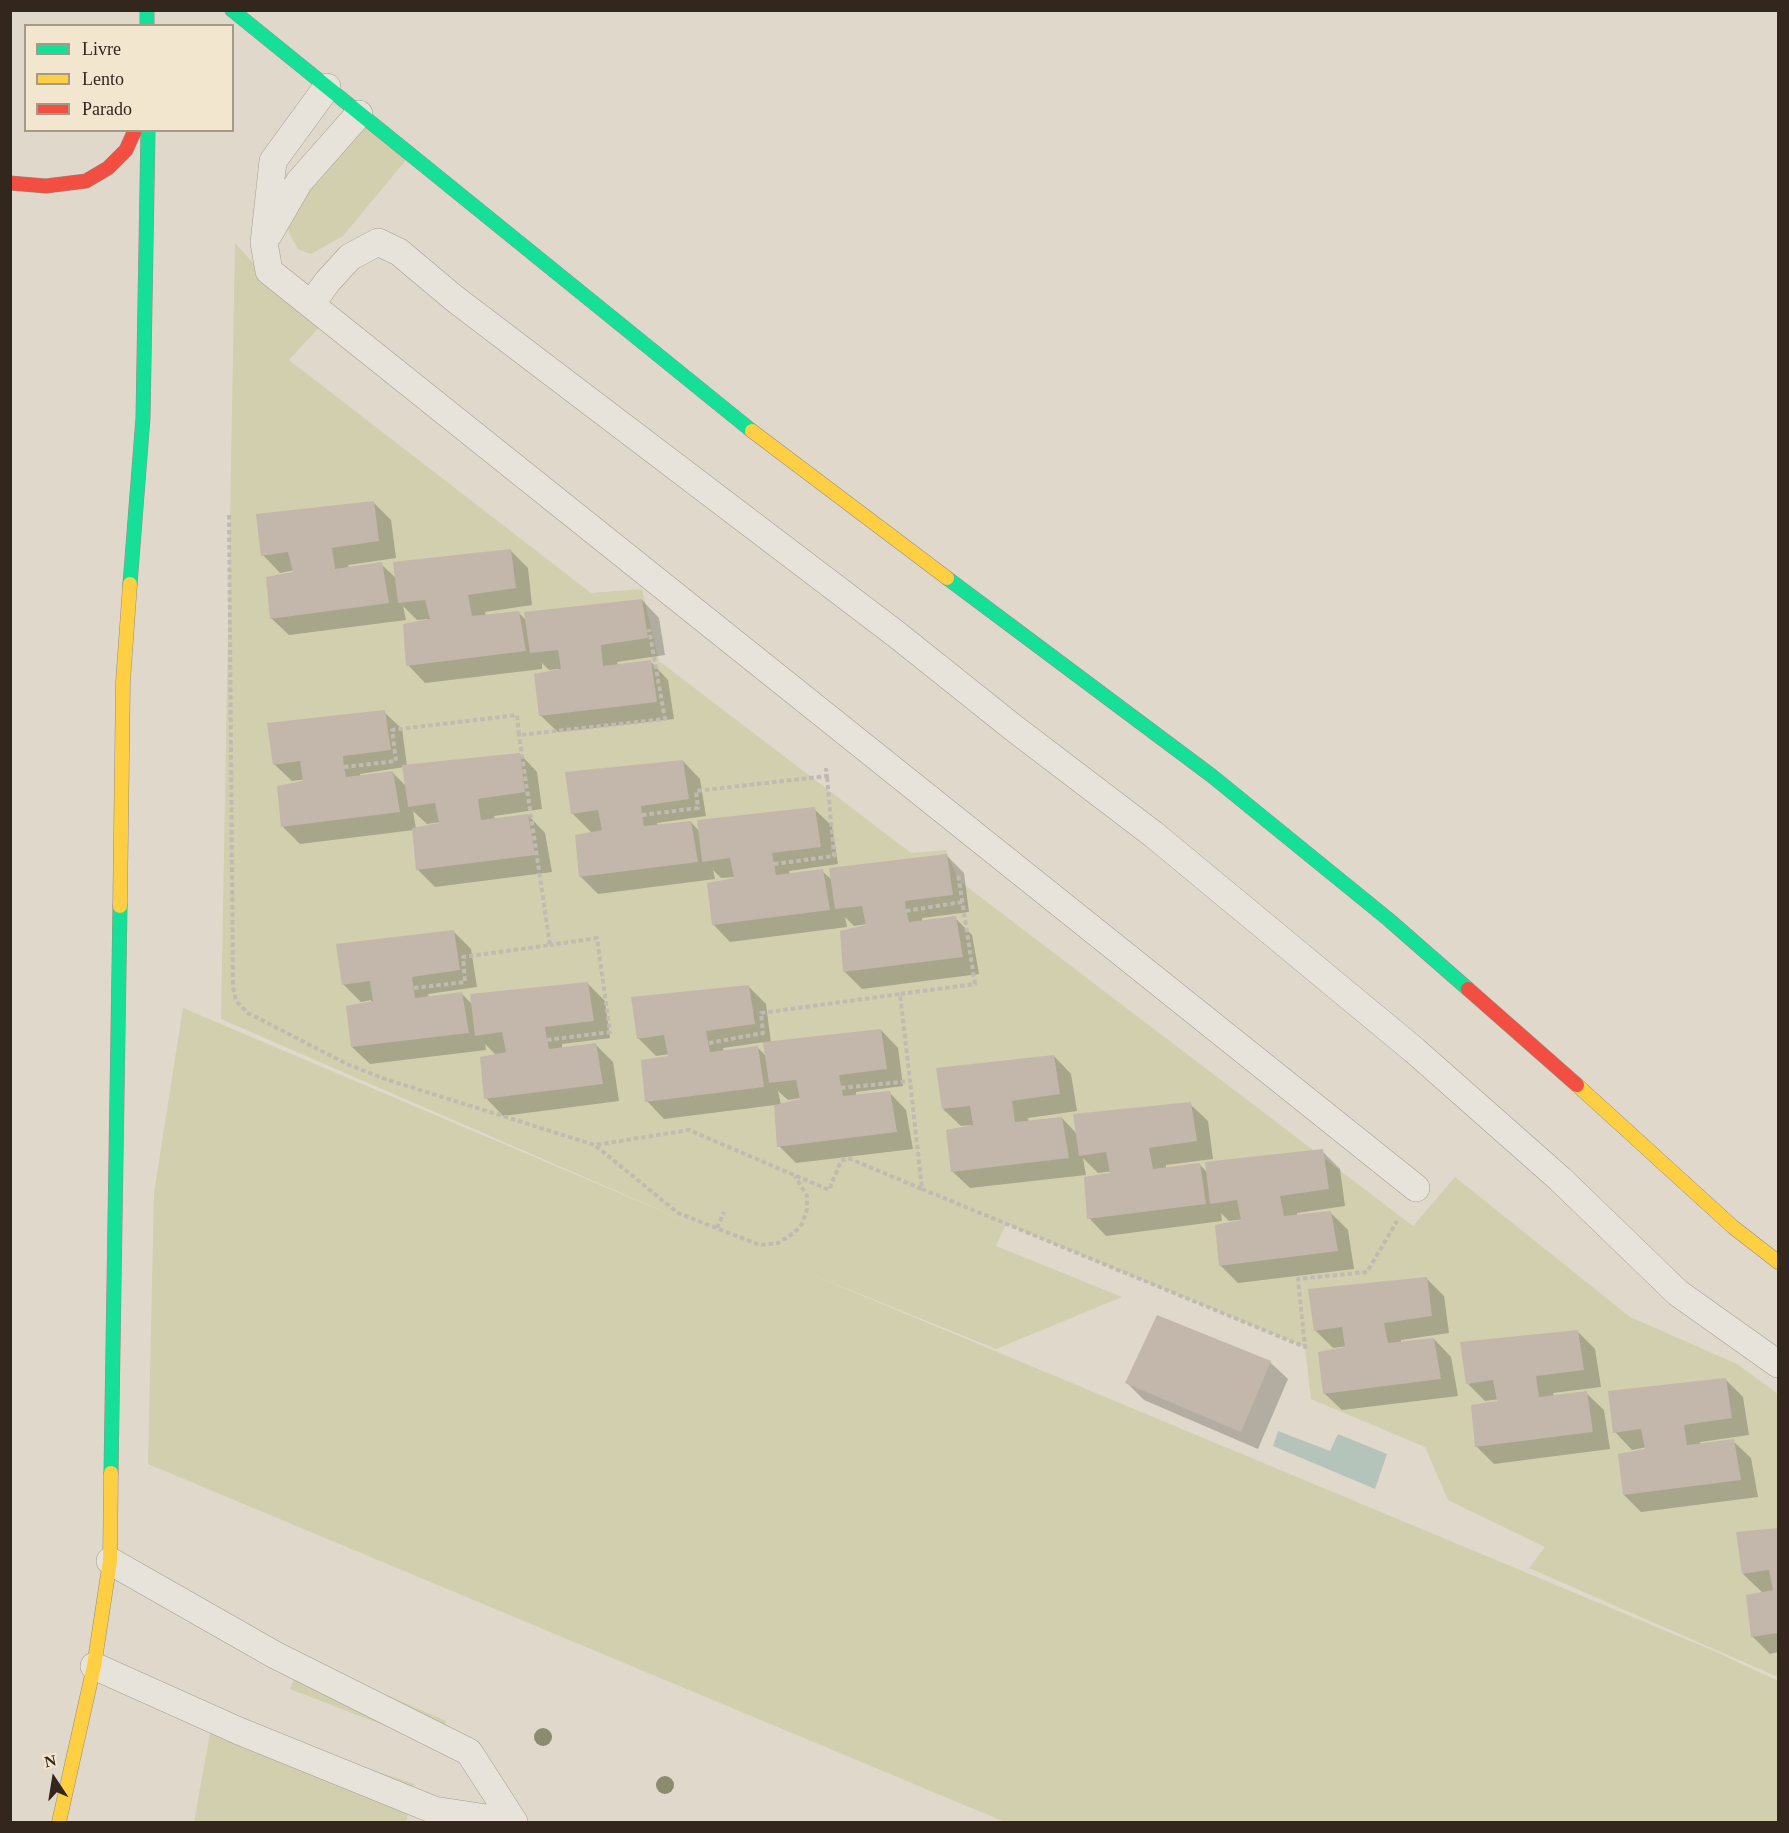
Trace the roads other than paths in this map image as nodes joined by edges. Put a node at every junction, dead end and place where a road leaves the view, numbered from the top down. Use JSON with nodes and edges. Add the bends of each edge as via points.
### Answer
{"nodes":[{"id":1,"x":232,"y":10,"type":"edge"},
{"id":2,"x":327,"y":87,"type":"junction"},
{"id":3,"x":359,"y":114,"type":"junction"},
{"id":4,"x":134,"y":132,"type":"edge"},
{"id":5,"x":148,"y":132,"type":"edge"},
{"id":6,"x":10,"y":183,"type":"edge"},
{"id":7,"x":264,"y":243,"type":"junction"},
{"id":8,"x":311,"y":304,"type":"junction"},
{"id":9,"x":1416,"y":1188,"type":"road end"},
{"id":10,"x":1779,"y":1262,"type":"edge"},
{"id":11,"x":1779,"y":1364,"type":"edge"},
{"id":12,"x":110,"y":1561,"type":"junction"},
{"id":13,"x":94,"y":1666,"type":"junction"},
{"id":14,"x":59,"y":1822,"type":"edge"},
{"id":15,"x":513,"y":1822,"type":"edge"}],
"edges":[{"from":1,"to":2,"type":"street"},
{"from":2,"to":3,"type":"street"},
{"from":2,"to":7,"type":"lane","via":[[273,161]]},
{"from":3,"to":7,"type":"lane","via":[[299,183]]},
{"from":3,"to":10,"type":"street","via":[[768,444],[1221,784],[1388,919],[1733,1227]]},
{"from":4,"to":6,"type":"street","via":[[126,150],[108,168],[86,181],[46,186]]},
{"from":5,"to":12,"type":"street","via":[[144,418],[123,682]]},
{"from":7,"to":8,"type":"lane","via":[[269,271]]},
{"from":8,"to":9,"type":"lane"},
{"from":8,"to":11,"type":"lane","via":[[350,257],[378,242],[399,252],[455,299],[896,634],[1271,929],[1560,1179],[1677,1293]]},
{"from":12,"to":13,"type":"street"},
{"from":12,"to":15,"type":"lane","via":[[275,1655],[469,1752]]},
{"from":13,"to":14,"type":"street"},
{"from":13,"to":15,"type":"lane","via":[[239,1731],[434,1810]]}]}
